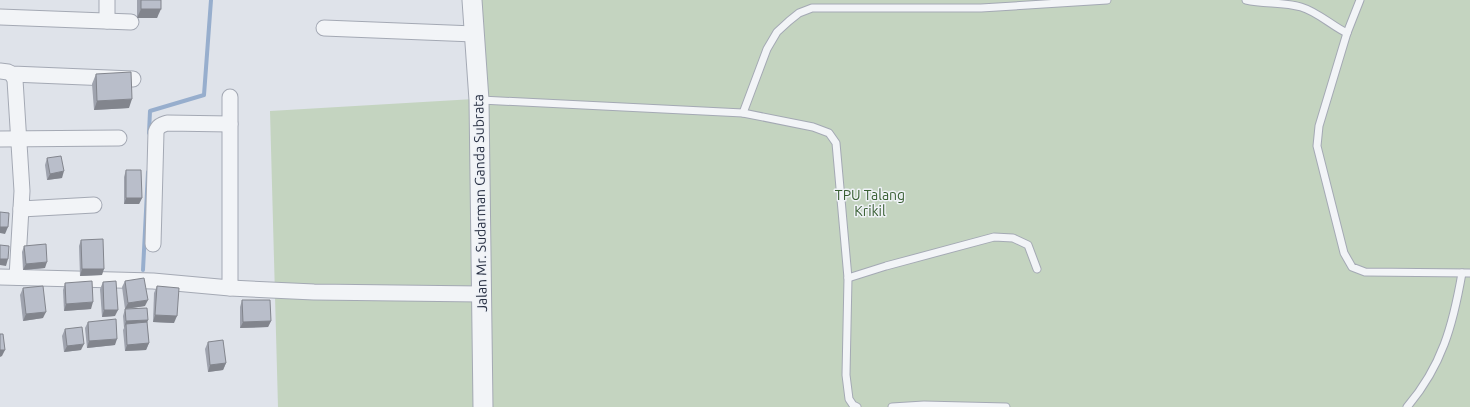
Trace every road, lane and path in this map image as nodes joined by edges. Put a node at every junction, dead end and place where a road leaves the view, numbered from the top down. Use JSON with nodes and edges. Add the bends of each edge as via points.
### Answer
{"nodes":[{"id":1,"x":107,"y":0,"type":"edge"},
{"id":2,"x":472,"y":0,"type":"edge"},
{"id":3,"x":1107,"y":0,"type":"edge"},
{"id":4,"x":1246,"y":0,"type":"edge"},
{"id":5,"x":1360,"y":0,"type":"edge"},
{"id":6,"x":0,"y":17,"type":"edge"},
{"id":7,"x":107,"y":21,"type":"junction"},
{"id":8,"x":131,"y":22,"type":"dead end"},
{"id":9,"x":324,"y":28,"type":"dead end"},
{"id":10,"x":1347,"y":33,"type":"junction"},
{"id":11,"x":474,"y":34,"type":"junction"},
{"id":12,"x":6,"y":73,"type":"edge"},
{"id":13,"x":133,"y":79,"type":"edge"},
{"id":14,"x":230,"y":97,"type":"dead end"},
{"id":15,"x":479,"y":100,"type":"junction"},
{"id":16,"x":743,"y":113,"type":"junction"},
{"id":17,"x":230,"y":124,"type":"junction"},
{"id":18,"x":119,"y":138,"type":"dead end"},
{"id":19,"x":0,"y":139,"type":"edge"},
{"id":20,"x":19,"y":139,"type":"junction"},
{"id":21,"x":94,"y":205,"type":"dead end"},
{"id":22,"x":21,"y":209,"type":"junction"},
{"id":23,"x":153,"y":244,"type":"dead end"},
{"id":24,"x":1037,"y":269,"type":"dead end"},
{"id":25,"x":1462,"y":273,"type":"junction"},
{"id":26,"x":1470,"y":273,"type":"edge"},
{"id":27,"x":0,"y":276,"type":"edge"},
{"id":28,"x":17,"y":277,"type":"junction"},
{"id":29,"x":848,"y":278,"type":"junction"},
{"id":30,"x":230,"y":288,"type":"junction"},
{"id":31,"x":481,"y":294,"type":"junction"},
{"id":32,"x":483,"y":407,"type":"edge"},
{"id":33,"x":857,"y":407,"type":"edge"},
{"id":34,"x":892,"y":407,"type":"edge"},
{"id":35,"x":1006,"y":407,"type":"edge"},
{"id":36,"x":1407,"y":407,"type":"edge"}],
"edges":[{"from":1,"to":7,"type":"street"},
{"from":2,"to":11,"type":"street","name":"Jalan Mr. Sudarman Ganda Subrata"},
{"from":3,"to":16,"type":"lane","via":[[981,8],[812,8],[799,14],[777,32],[767,49]]},
{"from":4,"to":10,"type":"lane","via":[[1302,7]]},
{"from":5,"to":10,"type":"lane"},
{"from":6,"to":7,"type":"street"},
{"from":7,"to":8,"type":"street"},
{"from":9,"to":11,"type":"street"},
{"from":10,"to":25,"type":"lane","via":[[1318,126],[1317,146],[1344,253],[1352,267],[1365,272]]},
{"from":11,"to":15,"type":"street","name":"Jalan Mr. Sudarman Ganda Subrata"},
{"from":12,"to":13,"type":"street"},
{"from":12,"to":20,"type":"street","via":[[15,80]]},
{"from":14,"to":17,"type":"street"},
{"from":15,"to":16,"type":"lane"},
{"from":15,"to":31,"type":"street","name":"Jalan Mr. Sudarman Ganda Subrata"},
{"from":16,"to":29,"type":"lane","via":[[814,127],[829,133],[836,143]]},
{"from":17,"to":23,"type":"street","via":[[167,123],[157,128]]},
{"from":17,"to":30,"type":"street"},
{"from":18,"to":20,"type":"street"},
{"from":19,"to":20,"type":"street"},
{"from":20,"to":22,"type":"street"},
{"from":21,"to":22,"type":"street"},
{"from":22,"to":28,"type":"street"},
{"from":24,"to":29,"type":"lane","via":[[1028,245],[1013,238],[994,237]]},
{"from":25,"to":26,"type":"lane"},
{"from":25,"to":36,"type":"lane","via":[[1456,310],[1439,360]]},
{"from":27,"to":28,"type":"street"},
{"from":28,"to":30,"type":"street","via":[[153,281]]},
{"from":29,"to":33,"type":"lane","via":[[846,375],[849,399]]},
{"from":30,"to":31,"type":"street"},
{"from":31,"to":32,"type":"street","name":"Jalan Mr. Sudarman Ganda Subrata"},
{"from":34,"to":35,"type":"lane"}]}
